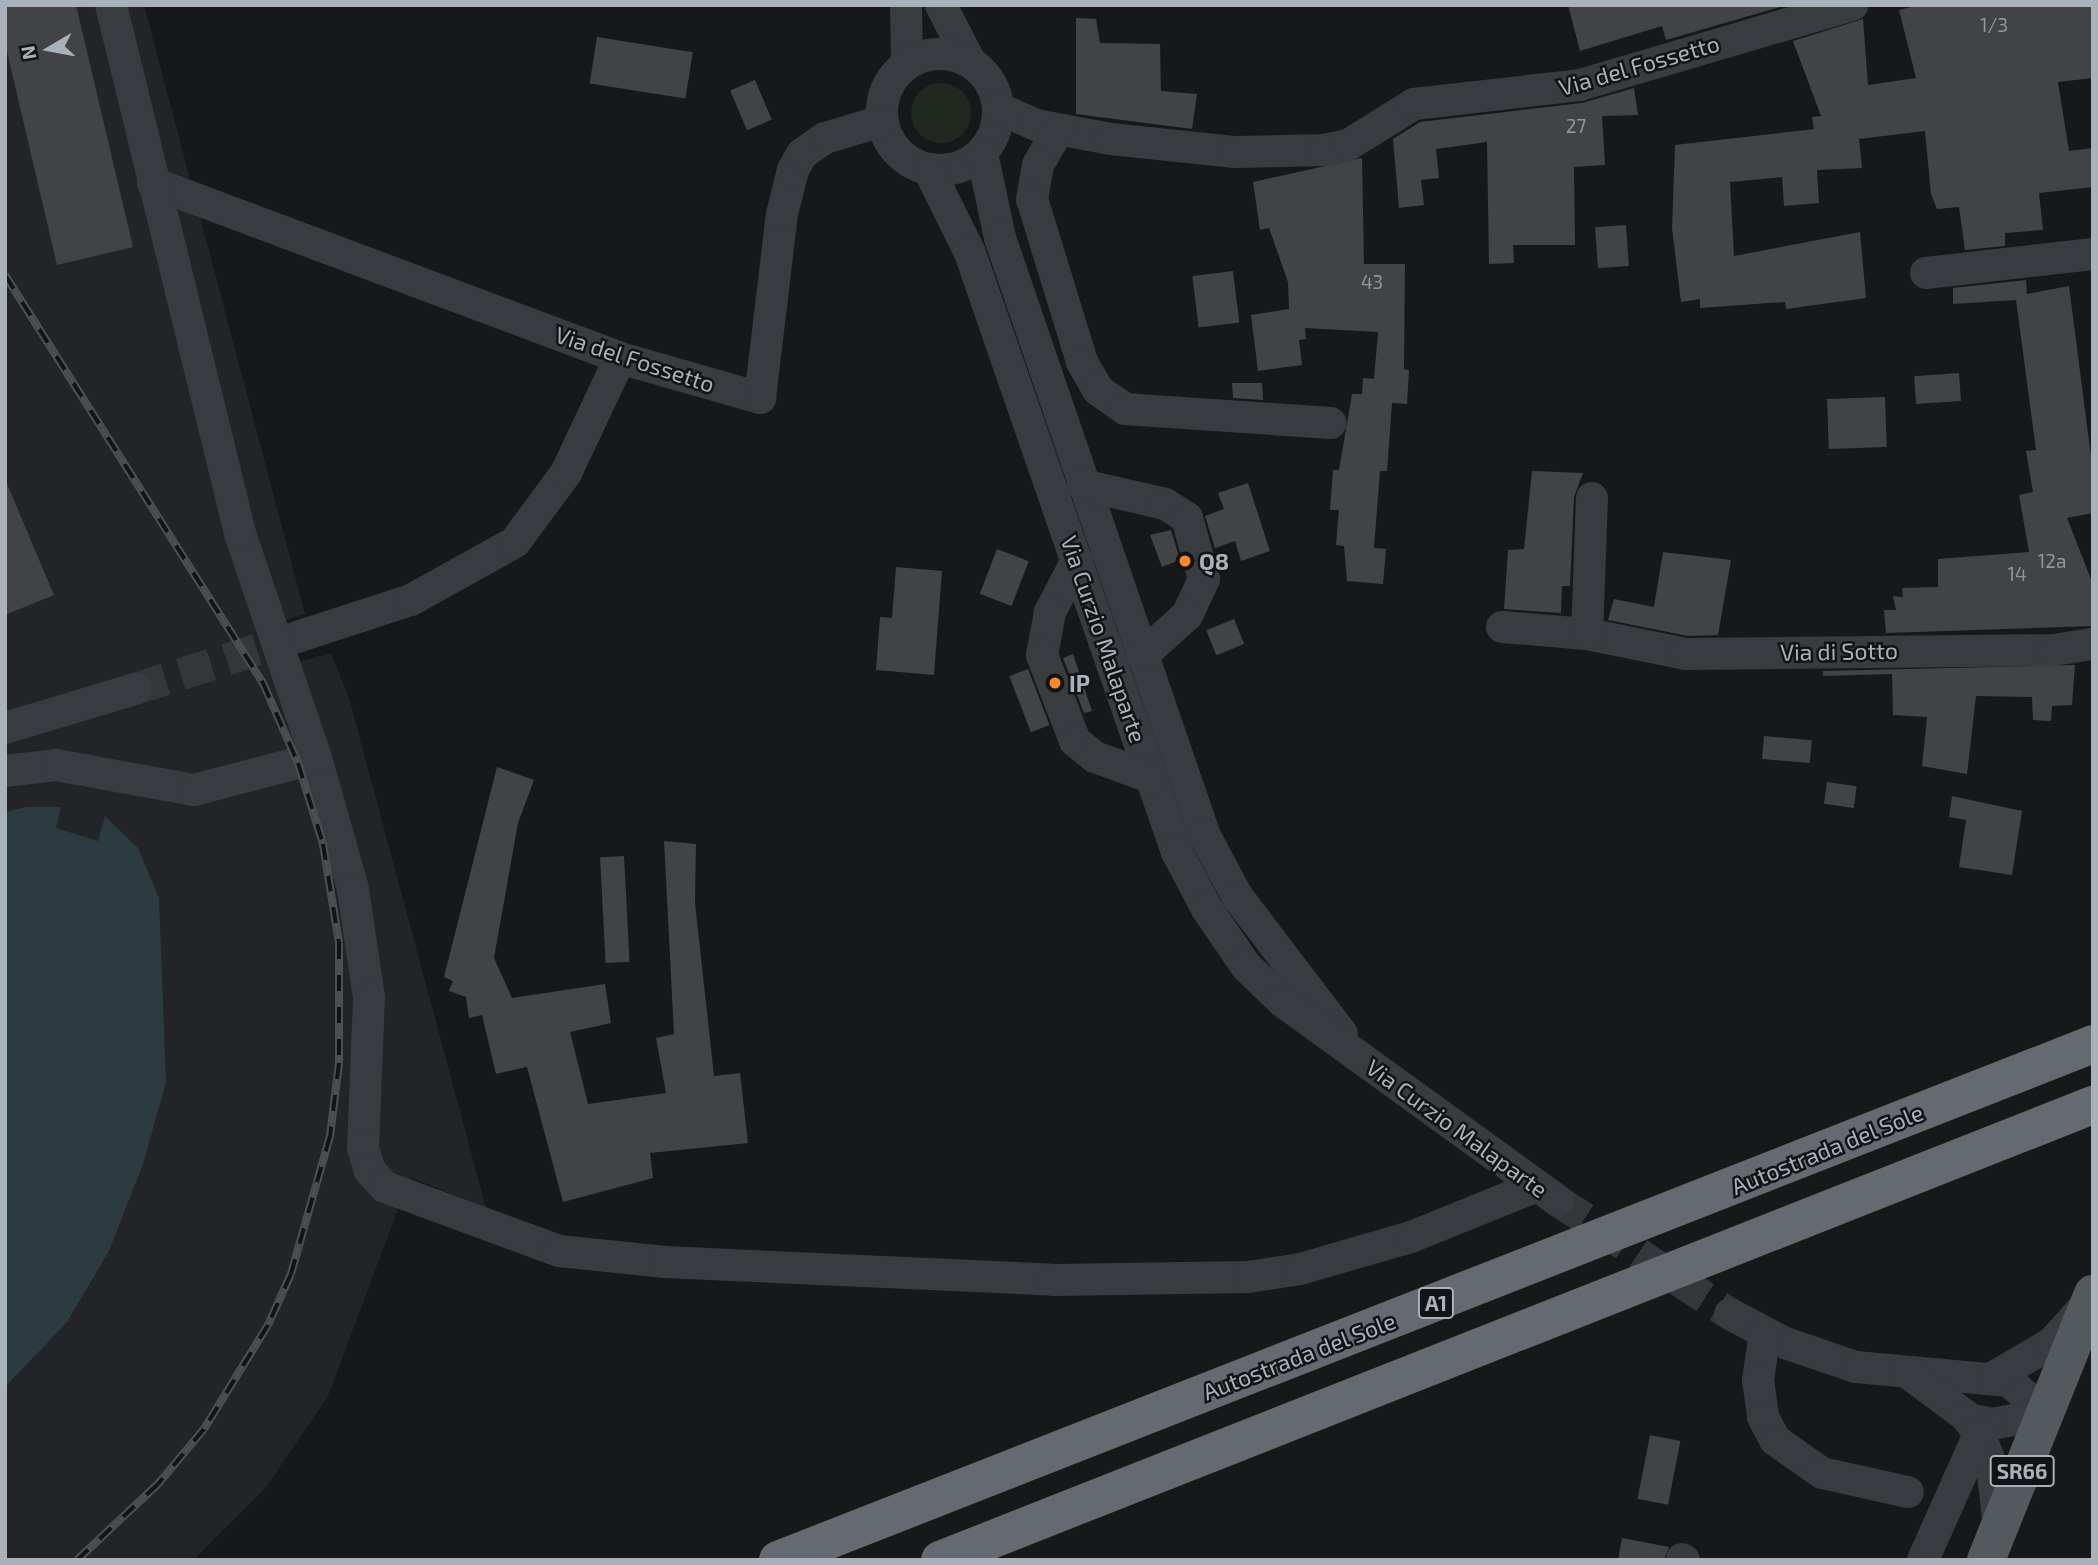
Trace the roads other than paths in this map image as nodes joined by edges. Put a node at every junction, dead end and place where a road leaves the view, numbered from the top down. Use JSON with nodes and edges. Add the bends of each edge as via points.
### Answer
{"nodes":[{"id":1,"x":111,"y":5,"type":"edge"},
{"id":2,"x":906,"y":5,"type":"edge"},
{"id":3,"x":941,"y":5,"type":"edge"},
{"id":4,"x":1852,"y":5,"type":"edge"},
{"id":5,"x":970,"y":62,"type":"junction"},
{"id":6,"x":907,"y":64,"type":"junction"},
{"id":7,"x":998,"y":108,"type":"junction"},
{"id":8,"x":882,"y":121,"type":"junction"},
{"id":9,"x":1058,"y":130,"type":"junction"},
{"id":10,"x":982,"y":153,"type":"junction"},
{"id":11,"x":929,"y":170,"type":"junction"},
{"id":12,"x":153,"y":183,"type":"junction"},
{"id":13,"x":2093,"y":254,"type":"edge"},
{"id":14,"x":1926,"y":273,"type":"dead end"},
{"id":15,"x":620,"y":358,"type":"junction"},
{"id":16,"x":1331,"y":423,"type":"dead end"},
{"id":17,"x":1083,"y":485,"type":"junction"},
{"id":18,"x":1592,"y":498,"type":"dead end"},
{"id":19,"x":1077,"y":560,"type":"junction"},
{"id":20,"x":1502,"y":627,"type":"dead end"},
{"id":21,"x":1587,"y":634,"type":"junction"},
{"id":22,"x":300,"y":636,"type":"tunnel mouth"},
{"id":23,"x":2093,"y":644,"type":"edge"},
{"id":24,"x":1142,"y":656,"type":"junction"},
{"id":25,"x":135,"y":689,"type":"tunnel mouth"},
{"id":26,"x":5,"y":728,"type":"edge"},
{"id":27,"x":316,"y":758,"type":"junction"},
{"id":28,"x":5,"y":771,"type":"edge"},
{"id":29,"x":1152,"y":778,"type":"junction"},
{"id":30,"x":2093,"y":1044,"type":"edge"},
{"id":31,"x":1357,"y":1055,"type":"junction"},
{"id":32,"x":2093,"y":1105,"type":"edge"},
{"id":33,"x":2093,"y":1294,"type":"edge"},
{"id":34,"x":1730,"y":1314,"type":"tunnel mouth"},
{"id":35,"x":1765,"y":1333,"type":"junction"},
{"id":36,"x":1908,"y":1373,"type":"junction"},
{"id":37,"x":1992,"y":1378,"type":"junction"},
{"id":38,"x":2045,"y":1415,"type":"junction"},
{"id":39,"x":1973,"y":1426,"type":"junction"},
{"id":40,"x":1908,"y":1492,"type":"dead end"},
{"id":41,"x":1993,"y":1544,"type":"edge"},
{"id":42,"x":778,"y":1560,"type":"edge"},
{"id":43,"x":940,"y":1560,"type":"edge"},
{"id":44,"x":1923,"y":1560,"type":"edge"}],
"edges":[{"from":1,"to":12,"type":"street"},
{"from":2,"to":6,"type":"street"},
{"from":3,"to":5,"type":"street"},
{"from":4,"to":9,"type":"street","name":"Via del Fossetto","via":[[1580,85],[1414,104],[1348,145],[1325,150],[1236,152]]},
{"from":5,"to":6,"type":"street","via":[[945,54]]},
{"from":5,"to":7,"type":"street","via":[[986,76]]},
{"from":6,"to":8,"type":"street","via":[[884,95]]},
{"from":7,"to":9,"type":"street","name":"Via del Fossetto"},
{"from":7,"to":10,"type":"street","via":[[994,134]]},
{"from":8,"to":11,"type":"street","via":[[898,153]]},
{"from":8,"to":15,"type":"street","name":"Via del Fossetto","via":[[825,138],[802,154],[793,170],[782,214],[760,398]]},
{"from":9,"to":16,"type":"street","via":[[1038,166],[1032,199],[1082,362],[1098,390],[1125,409]]},
{"from":10,"to":11,"type":"street","via":[[956,168]]},
{"from":10,"to":17,"type":"street","name":"Via Curzio Malaparte","via":[[1000,238]]},
{"from":11,"to":19,"type":"street","name":"Via Curzio Malaparte","via":[[970,253]]},
{"from":12,"to":15,"type":"street","name":"Via del Fossetto"},
{"from":12,"to":27,"type":"street","via":[[240,533]]},
{"from":13,"to":14,"type":"street"},
{"from":15,"to":22,"type":"street","via":[[566,473],[515,542],[411,600]]},
{"from":17,"to":24,"type":"street","name":"Via Curzio Malaparte"},
{"from":17,"to":24,"type":"street","via":[[1165,504],[1187,517],[1204,579],[1187,615]]},
{"from":18,"to":21,"type":"street"},
{"from":19,"to":29,"type":"street","name":"Via Curzio Malaparte"},
{"from":19,"to":29,"type":"street","via":[[1050,612],[1042,655],[1074,741],[1095,757]]},
{"from":20,"to":21,"type":"street","name":"Via di Sotto"},
{"from":21,"to":23,"type":"street","name":"Via di Sotto","via":[[1686,654],[2054,650]]},
{"from":24,"to":31,"type":"street","name":"Via Curzio Malaparte","via":[[1205,836],[1237,896]]},
{"from":25,"to":26,"type":"street"},
{"from":27,"to":28,"type":"street","via":[[194,790],[56,765]]},
{"from":27,"to":31,"type":"street","name":"Via Curzio Malaparte","via":[[353,889],[369,998],[363,1148],[370,1171],[385,1187],[559,1251],[665,1262],[1133,1282],[1248,1277],[1300,1269],[1547,1193]]},
{"from":29,"to":31,"type":"street","name":"Via Curzio Malaparte","via":[[1190,880],[1246,966],[1282,1001]]},
{"from":30,"to":42,"type":"highway","name":"Autostrada del Sole","number":"A1"},
{"from":32,"to":43,"type":"highway","number":"A1"},
{"from":33,"to":37,"type":"street","via":[[2067,1331]]},
{"from":33,"to":38,"type":"main road","number":"SR66"},
{"from":34,"to":35,"type":"street"},
{"from":35,"to":36,"type":"street","via":[[1856,1367]]},
{"from":35,"to":40,"type":"street","via":[[1758,1380],[1763,1417],[1775,1440],[1822,1474]]},
{"from":36,"to":37,"type":"street"},
{"from":36,"to":39,"type":"street"},
{"from":37,"to":38,"type":"street","via":[[2025,1391]]},
{"from":38,"to":39,"type":"street"},
{"from":38,"to":41,"type":"main road","number":"SR66"},
{"from":39,"to":41,"type":"street","via":[[1992,1466]]},
{"from":39,"to":44,"type":"street"}]}
